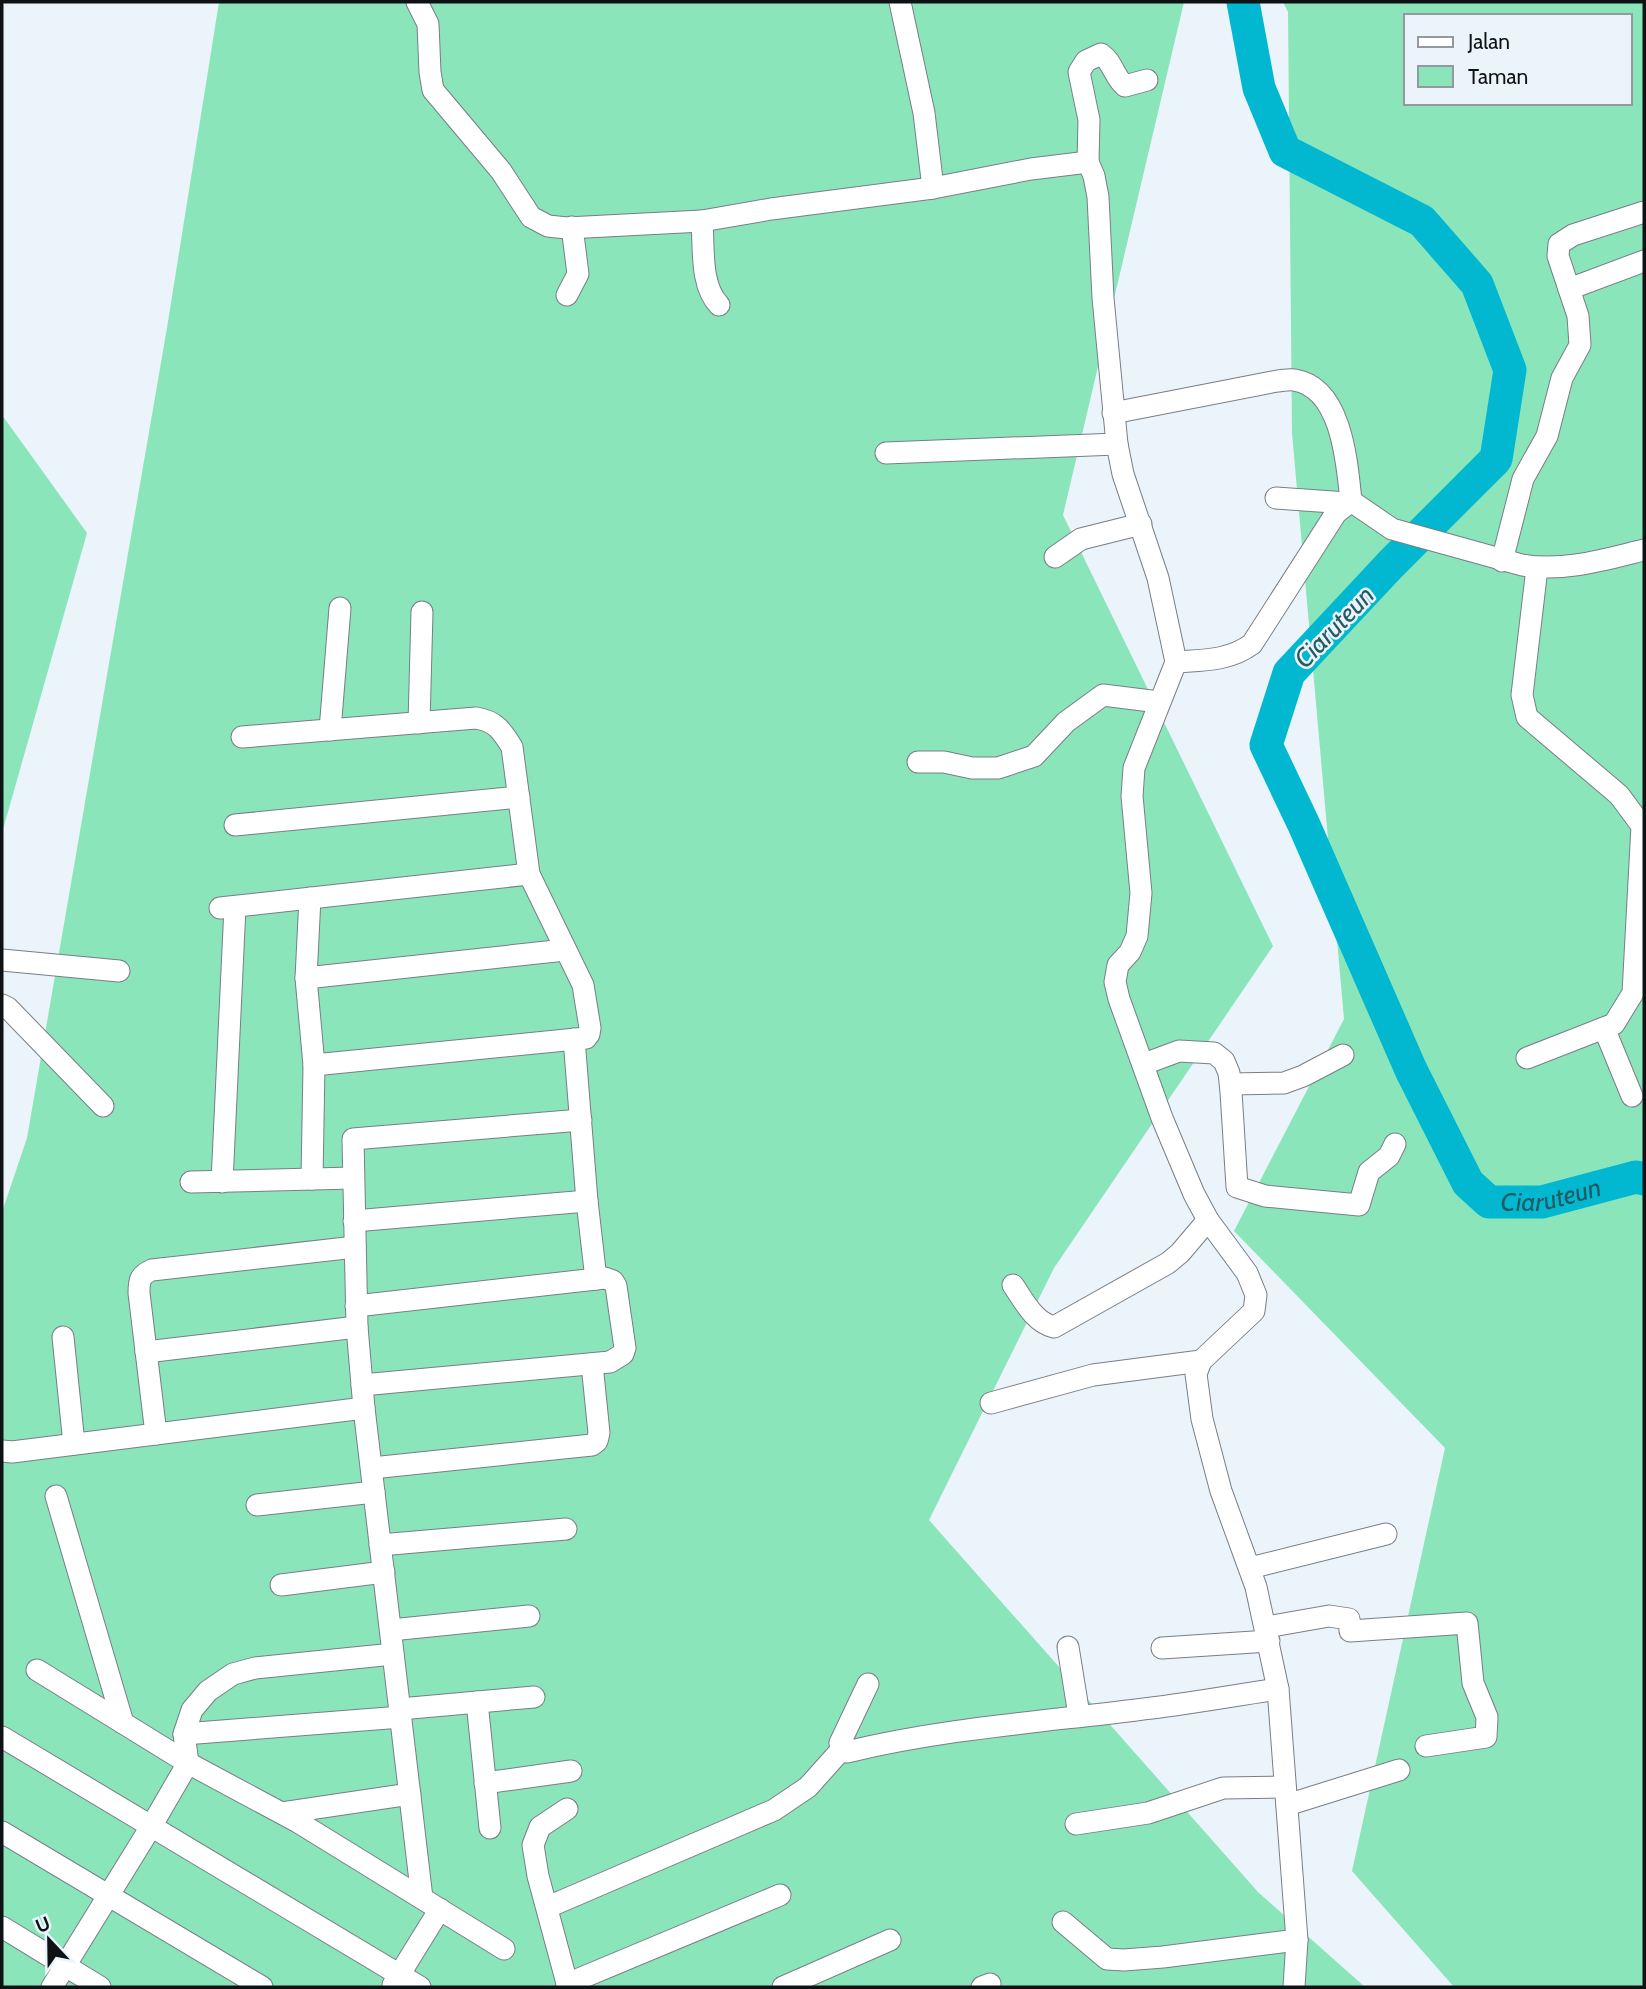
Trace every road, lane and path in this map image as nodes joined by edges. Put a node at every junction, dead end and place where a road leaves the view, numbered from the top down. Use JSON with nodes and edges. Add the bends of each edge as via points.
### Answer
{"nodes":[{"id":1,"x":417,"y":2,"type":"edge"},
{"id":2,"x":900,"y":2,"type":"edge"},
{"id":3,"x":1147,"y":80,"type":"dead end"},
{"id":4,"x":1088,"y":162,"type":"junction"},
{"id":5,"x":933,"y":188,"type":"junction"},
{"id":6,"x":1644,"y":212,"type":"edge"},
{"id":7,"x":702,"y":221,"type":"junction"},
{"id":8,"x":572,"y":227,"type":"junction"},
{"id":9,"x":1644,"y":261,"type":"edge"},
{"id":10,"x":1569,"y":289,"type":"junction"},
{"id":11,"x":567,"y":295,"type":"dead end"},
{"id":12,"x":719,"y":306,"type":"dead end"},
{"id":13,"x":1113,"y":413,"type":"junction"},
{"id":14,"x":1117,"y":444,"type":"junction"},
{"id":15,"x":887,"y":453,"type":"dead end"},
{"id":16,"x":1276,"y":498,"type":"dead end"},
{"id":17,"x":1349,"y":502,"type":"junction"},
{"id":18,"x":1141,"y":524,"type":"junction"},
{"id":19,"x":1644,"y":550,"type":"edge"},
{"id":20,"x":1055,"y":557,"type":"dead end"},
{"id":21,"x":1502,"y":561,"type":"junction"},
{"id":22,"x":1537,"y":568,"type":"junction"},
{"id":23,"x":340,"y":607,"type":"dead end"},
{"id":24,"x":422,"y":612,"type":"dead end"},
{"id":25,"x":1176,"y":662,"type":"junction"},
{"id":26,"x":1159,"y":702,"type":"junction"},
{"id":27,"x":419,"y":723,"type":"junction"},
{"id":28,"x":330,"y":730,"type":"junction"},
{"id":29,"x":242,"y":737,"type":"dead end"},
{"id":30,"x":918,"y":762,"type":"dead end"},
{"id":31,"x":519,"y":797,"type":"junction"},
{"id":32,"x":235,"y":825,"type":"dead end"},
{"id":33,"x":529,"y":874,"type":"junction"},
{"id":34,"x":310,"y":898,"type":"junction"},
{"id":35,"x":565,"y":950,"type":"junction"},
{"id":36,"x":2,"y":960,"type":"edge"},
{"id":37,"x":119,"y":971,"type":"dead end"},
{"id":38,"x":306,"y":978,"type":"junction"},
{"id":39,"x":2,"y":1005,"type":"edge"},
{"id":40,"x":1604,"y":1028,"type":"junction"},
{"id":41,"x":573,"y":1039,"type":"junction"},
{"id":42,"x":1343,"y":1055,"type":"dead end"},
{"id":43,"x":1527,"y":1058,"type":"dead end"},
{"id":44,"x":1143,"y":1064,"type":"junction"},
{"id":45,"x":314,"y":1065,"type":"junction"},
{"id":46,"x":1231,"y":1084,"type":"junction"},
{"id":47,"x":1632,"y":1096,"type":"dead end"},
{"id":48,"x":103,"y":1106,"type":"dead end"},
{"id":49,"x":581,"y":1120,"type":"junction"},
{"id":50,"x":1395,"y":1144,"type":"dead end"},
{"id":51,"x":353,"y":1178,"type":"junction"},
{"id":52,"x":312,"y":1179,"type":"junction"},
{"id":53,"x":222,"y":1181,"type":"junction"},
{"id":54,"x":191,"y":1182,"type":"dead end"},
{"id":55,"x":587,"y":1201,"type":"junction"},
{"id":56,"x":1208,"y":1220,"type":"junction"},
{"id":57,"x":354,"y":1221,"type":"junction"},
{"id":58,"x":355,"y":1247,"type":"junction"},
{"id":59,"x":596,"y":1279,"type":"junction"},
{"id":60,"x":1013,"y":1285,"type":"dead end"},
{"id":61,"x":356,"y":1316,"type":"junction"},
{"id":62,"x":63,"y":1337,"type":"dead end"},
{"id":63,"x":146,"y":1352,"type":"junction"},
{"id":64,"x":1200,"y":1360,"type":"junction"},
{"id":65,"x":592,"y":1364,"type":"junction"},
{"id":66,"x":362,"y":1385,"type":"junction"},
{"id":67,"x":991,"y":1403,"type":"dead end"},
{"id":68,"x":364,"y":1408,"type":"junction"},
{"id":69,"x":156,"y":1434,"type":"junction"},
{"id":70,"x":74,"y":1444,"type":"junction"},
{"id":71,"x":2,"y":1451,"type":"edge"},
{"id":72,"x":372,"y":1468,"type":"junction"},
{"id":73,"x":374,"y":1492,"type":"junction"},
{"id":74,"x":56,"y":1496,"type":"dead end"},
{"id":75,"x":257,"y":1505,"type":"dead end"},
{"id":76,"x":566,"y":1529,"type":"dead end"},
{"id":77,"x":1386,"y":1534,"type":"dead end"},
{"id":78,"x":380,"y":1545,"type":"junction"},
{"id":79,"x":1250,"y":1569,"type":"junction"},
{"id":80,"x":384,"y":1572,"type":"junction"},
{"id":81,"x":281,"y":1585,"type":"dead end"},
{"id":82,"x":528,"y":1616,"type":"dead end"},
{"id":83,"x":391,"y":1630,"type":"junction"},
{"id":84,"x":1267,"y":1634,"type":"junction"},
{"id":85,"x":1068,"y":1647,"type":"dead end"},
{"id":86,"x":1162,"y":1648,"type":"dead end"},
{"id":87,"x":393,"y":1654,"type":"junction"},
{"id":88,"x":37,"y":1670,"type":"dead end"},
{"id":89,"x":868,"y":1684,"type":"dead end"},
{"id":90,"x":1278,"y":1689,"type":"junction"},
{"id":91,"x":534,"y":1697,"type":"dead end"},
{"id":92,"x":477,"y":1702,"type":"junction"},
{"id":93,"x":401,"y":1713,"type":"junction"},
{"id":94,"x":1079,"y":1715,"type":"junction"},
{"id":95,"x":123,"y":1723,"type":"junction"},
{"id":96,"x":184,"y":1734,"type":"junction"},
{"id":97,"x":2,"y":1737,"type":"edge"},
{"id":98,"x":1426,"y":1746,"type":"dead end"},
{"id":99,"x":842,"y":1749,"type":"junction"},
{"id":100,"x":188,"y":1763,"type":"junction"},
{"id":101,"x":1399,"y":1770,"type":"dead end"},
{"id":102,"x":571,"y":1771,"type":"dead end"},
{"id":103,"x":485,"y":1783,"type":"junction"},
{"id":104,"x":410,"y":1794,"type":"junction"},
{"id":105,"x":1286,"y":1796,"type":"junction"},
{"id":106,"x":567,"y":1809,"type":"dead end"},
{"id":107,"x":282,"y":1813,"type":"junction"},
{"id":108,"x":1076,"y":1824,"type":"dead end"},
{"id":109,"x":152,"y":1825,"type":"junction"},
{"id":110,"x":490,"y":1828,"type":"dead end"},
{"id":111,"x":2,"y":1832,"type":"edge"},
{"id":112,"x":780,"y":1895,"type":"dead end"},
{"id":113,"x":107,"y":1896,"type":"junction"},
{"id":114,"x":431,"y":1904,"type":"junction"},
{"id":115,"x":548,"y":1907,"type":"junction"},
{"id":116,"x":1063,"y":1922,"type":"dead end"},
{"id":117,"x":2,"y":1927,"type":"edge"},
{"id":118,"x":890,"y":1940,"type":"dead end"},
{"id":119,"x":1297,"y":1940,"type":"junction"},
{"id":120,"x":505,"y":1949,"type":"dead end"},
{"id":121,"x":65,"y":1966,"type":"junction"},
{"id":122,"x":396,"y":1981,"type":"edge"},
{"id":123,"x":568,"y":1986,"type":"edge"},
{"id":124,"x":52,"y":1987,"type":"edge"},
{"id":125,"x":100,"y":1987,"type":"edge"},
{"id":126,"x":261,"y":1987,"type":"edge"},
{"id":127,"x":420,"y":1987,"type":"edge"},
{"id":128,"x":783,"y":1987,"type":"edge"},
{"id":129,"x":1294,"y":1987,"type":"edge"}],
"edges":[{"from":1,"to":8,"type":"street","via":[[428,24],[433,90],[496,164],[531,217],[548,226]]},
{"from":2,"to":5,"type":"street","via":[[924,113]]},
{"from":3,"to":4,"type":"street","via":[[1125,86],[1101,54],[1086,61],[1079,72],[1089,120]]},
{"from":4,"to":5,"type":"street"},
{"from":4,"to":13,"type":"street","via":[[1098,197]]},
{"from":5,"to":7,"type":"street"},
{"from":6,"to":10,"type":"street","via":[[1573,234],[1559,243],[1558,256]]},
{"from":7,"to":8,"type":"street"},
{"from":7,"to":12,"type":"street","via":[[706,282]]},
{"from":8,"to":11,"type":"street","via":[[584,279]]},
{"from":9,"to":10,"type":"street"},
{"from":10,"to":21,"type":"street","via":[[1578,316],[1580,345],[1562,378],[1547,436],[1523,479]]},
{"from":13,"to":14,"type":"street"},
{"from":13,"to":17,"type":"street","via":[[1294,380],[1322,395],[1332,410],[1340,432]]},
{"from":14,"to":15,"type":"street"},
{"from":14,"to":18,"type":"street"},
{"from":16,"to":17,"type":"street"},
{"from":17,"to":21,"type":"street","via":[[1392,529]]},
{"from":17,"to":25,"type":"street","via":[[1336,513],[1252,645],[1229,656]]},
{"from":18,"to":20,"type":"street","via":[[1081,539]]},
{"from":18,"to":25,"type":"street"},
{"from":19,"to":22,"type":"street","via":[[1581,565]]},
{"from":21,"to":22,"type":"street"},
{"from":22,"to":40,"type":"street","via":[[1522,695],[1527,717],[1619,795],[1642,826],[1633,993],[1614,1024]]},
{"from":23,"to":28,"type":"street"},
{"from":24,"to":27,"type":"street"},
{"from":25,"to":26,"type":"street"},
{"from":26,"to":30,"type":"street","via":[[1103,695],[1066,722],[1034,755],[998,768]]},
{"from":26,"to":44,"type":"street","via":[[1134,768],[1132,796],[1141,893],[1137,936],[1118,965],[1115,982]]},
{"from":27,"to":28,"type":"street"},
{"from":27,"to":31,"type":"street","via":[[491,721],[512,747]]},
{"from":28,"to":29,"type":"street"},
{"from":31,"to":32,"type":"street"},
{"from":31,"to":33,"type":"street"},
{"from":33,"to":34,"type":"street"},
{"from":33,"to":35,"type":"street"},
{"from":34,"to":38,"type":"street"},
{"from":34,"to":53,"type":"street","via":[[227,908]]},
{"from":35,"to":38,"type":"street"},
{"from":35,"to":41,"type":"street","via":[[583,985],[590,1028],[586,1038]]},
{"from":36,"to":37,"type":"street"},
{"from":38,"to":45,"type":"street"},
{"from":39,"to":48,"type":"street"},
{"from":40,"to":43,"type":"street"},
{"from":40,"to":47,"type":"street"},
{"from":41,"to":45,"type":"street"},
{"from":41,"to":49,"type":"street"},
{"from":42,"to":46,"type":"street","via":[[1284,1083]]},
{"from":44,"to":46,"type":"street","via":[[1179,1051],[1214,1053],[1224,1061]]},
{"from":44,"to":56,"type":"street"},
{"from":45,"to":52,"type":"street"},
{"from":46,"to":50,"type":"street","via":[[1237,1187],[1265,1196],[1359,1205],[1369,1172],[1389,1156]]},
{"from":49,"to":51,"type":"street","via":[[353,1139]]},
{"from":49,"to":55,"type":"street"},
{"from":51,"to":52,"type":"street"},
{"from":51,"to":57,"type":"street"},
{"from":52,"to":53,"type":"street"},
{"from":53,"to":54,"type":"street"},
{"from":55,"to":57,"type":"street"},
{"from":55,"to":59,"type":"street"},
{"from":56,"to":60,"type":"street","via":[[1167,1263],[1054,1327],[1036,1318]]},
{"from":56,"to":64,"type":"street","via":[[1247,1273],[1256,1295],[1254,1311]]},
{"from":57,"to":58,"type":"street"},
{"from":58,"to":61,"type":"street"},
{"from":58,"to":63,"type":"street","via":[[143,1274],[139,1281]]},
{"from":59,"to":61,"type":"street"},
{"from":59,"to":65,"type":"street","via":[[613,1281],[625,1348],[617,1359]]},
{"from":61,"to":63,"type":"street"},
{"from":61,"to":66,"type":"street"},
{"from":62,"to":70,"type":"street"},
{"from":63,"to":69,"type":"street"},
{"from":64,"to":67,"type":"street","via":[[1093,1375]]},
{"from":64,"to":79,"type":"street","via":[[1196,1374],[1202,1419],[1221,1491]]},
{"from":65,"to":66,"type":"street"},
{"from":65,"to":72,"type":"street","via":[[599,1433],[592,1445]]},
{"from":66,"to":68,"type":"street"},
{"from":68,"to":69,"type":"street"},
{"from":68,"to":72,"type":"street"},
{"from":69,"to":70,"type":"street"},
{"from":70,"to":71,"type":"street"},
{"from":72,"to":73,"type":"street"},
{"from":73,"to":75,"type":"street"},
{"from":73,"to":78,"type":"street"},
{"from":74,"to":95,"type":"street"},
{"from":76,"to":78,"type":"street"},
{"from":77,"to":79,"type":"street"},
{"from":78,"to":80,"type":"street"},
{"from":79,"to":84,"type":"street"},
{"from":80,"to":81,"type":"street"},
{"from":80,"to":83,"type":"street"},
{"from":82,"to":83,"type":"street"},
{"from":83,"to":87,"type":"street"},
{"from":84,"to":86,"type":"street"},
{"from":84,"to":90,"type":"street"},
{"from":84,"to":98,"type":"street","via":[[1329,1616],[1349,1619],[1350,1631],[1466,1623],[1473,1683],[1487,1717],[1486,1737]]},
{"from":85,"to":94,"type":"street"},
{"from":87,"to":93,"type":"street"},
{"from":87,"to":96,"type":"street","via":[[233,1674],[208,1691],[192,1710]]},
{"from":88,"to":95,"type":"street"},
{"from":89,"to":99,"type":"street","via":[[843,1733]]},
{"from":90,"to":94,"type":"street"},
{"from":90,"to":105,"type":"street"},
{"from":91,"to":92,"type":"street"},
{"from":92,"to":93,"type":"street"},
{"from":92,"to":103,"type":"street"},
{"from":93,"to":96,"type":"street"},
{"from":93,"to":104,"type":"street"},
{"from":94,"to":99,"type":"street","via":[[847,1752]]},
{"from":95,"to":100,"type":"street"},
{"from":96,"to":100,"type":"street"},
{"from":97,"to":109,"type":"street"},
{"from":99,"to":115,"type":"street","via":[[808,1787],[774,1810]]},
{"from":100,"to":107,"type":"street"},
{"from":100,"to":109,"type":"street"},
{"from":101,"to":105,"type":"street"},
{"from":102,"to":103,"type":"street"},
{"from":103,"to":110,"type":"street"},
{"from":104,"to":107,"type":"street"},
{"from":104,"to":114,"type":"street"},
{"from":105,"to":108,"type":"street","via":[[1223,1788],[1148,1813]]},
{"from":105,"to":119,"type":"street"},
{"from":106,"to":115,"type":"street","via":[[540,1827],[533,1845]]},
{"from":107,"to":114,"type":"street"},
{"from":109,"to":113,"type":"street"},
{"from":109,"to":122,"type":"street"},
{"from":111,"to":113,"type":"street"},
{"from":112,"to":123,"type":"street"},
{"from":113,"to":121,"type":"street"},
{"from":113,"to":126,"type":"street"},
{"from":114,"to":120,"type":"street"},
{"from":114,"to":122,"type":"street"},
{"from":115,"to":123,"type":"street"},
{"from":116,"to":119,"type":"street","via":[[1107,1959],[1163,1957]]},
{"from":117,"to":121,"type":"street"},
{"from":118,"to":128,"type":"street"},
{"from":119,"to":129,"type":"street"},
{"from":121,"to":124,"type":"street"},
{"from":121,"to":125,"type":"street"},
{"from":122,"to":127,"type":"street"}]}
